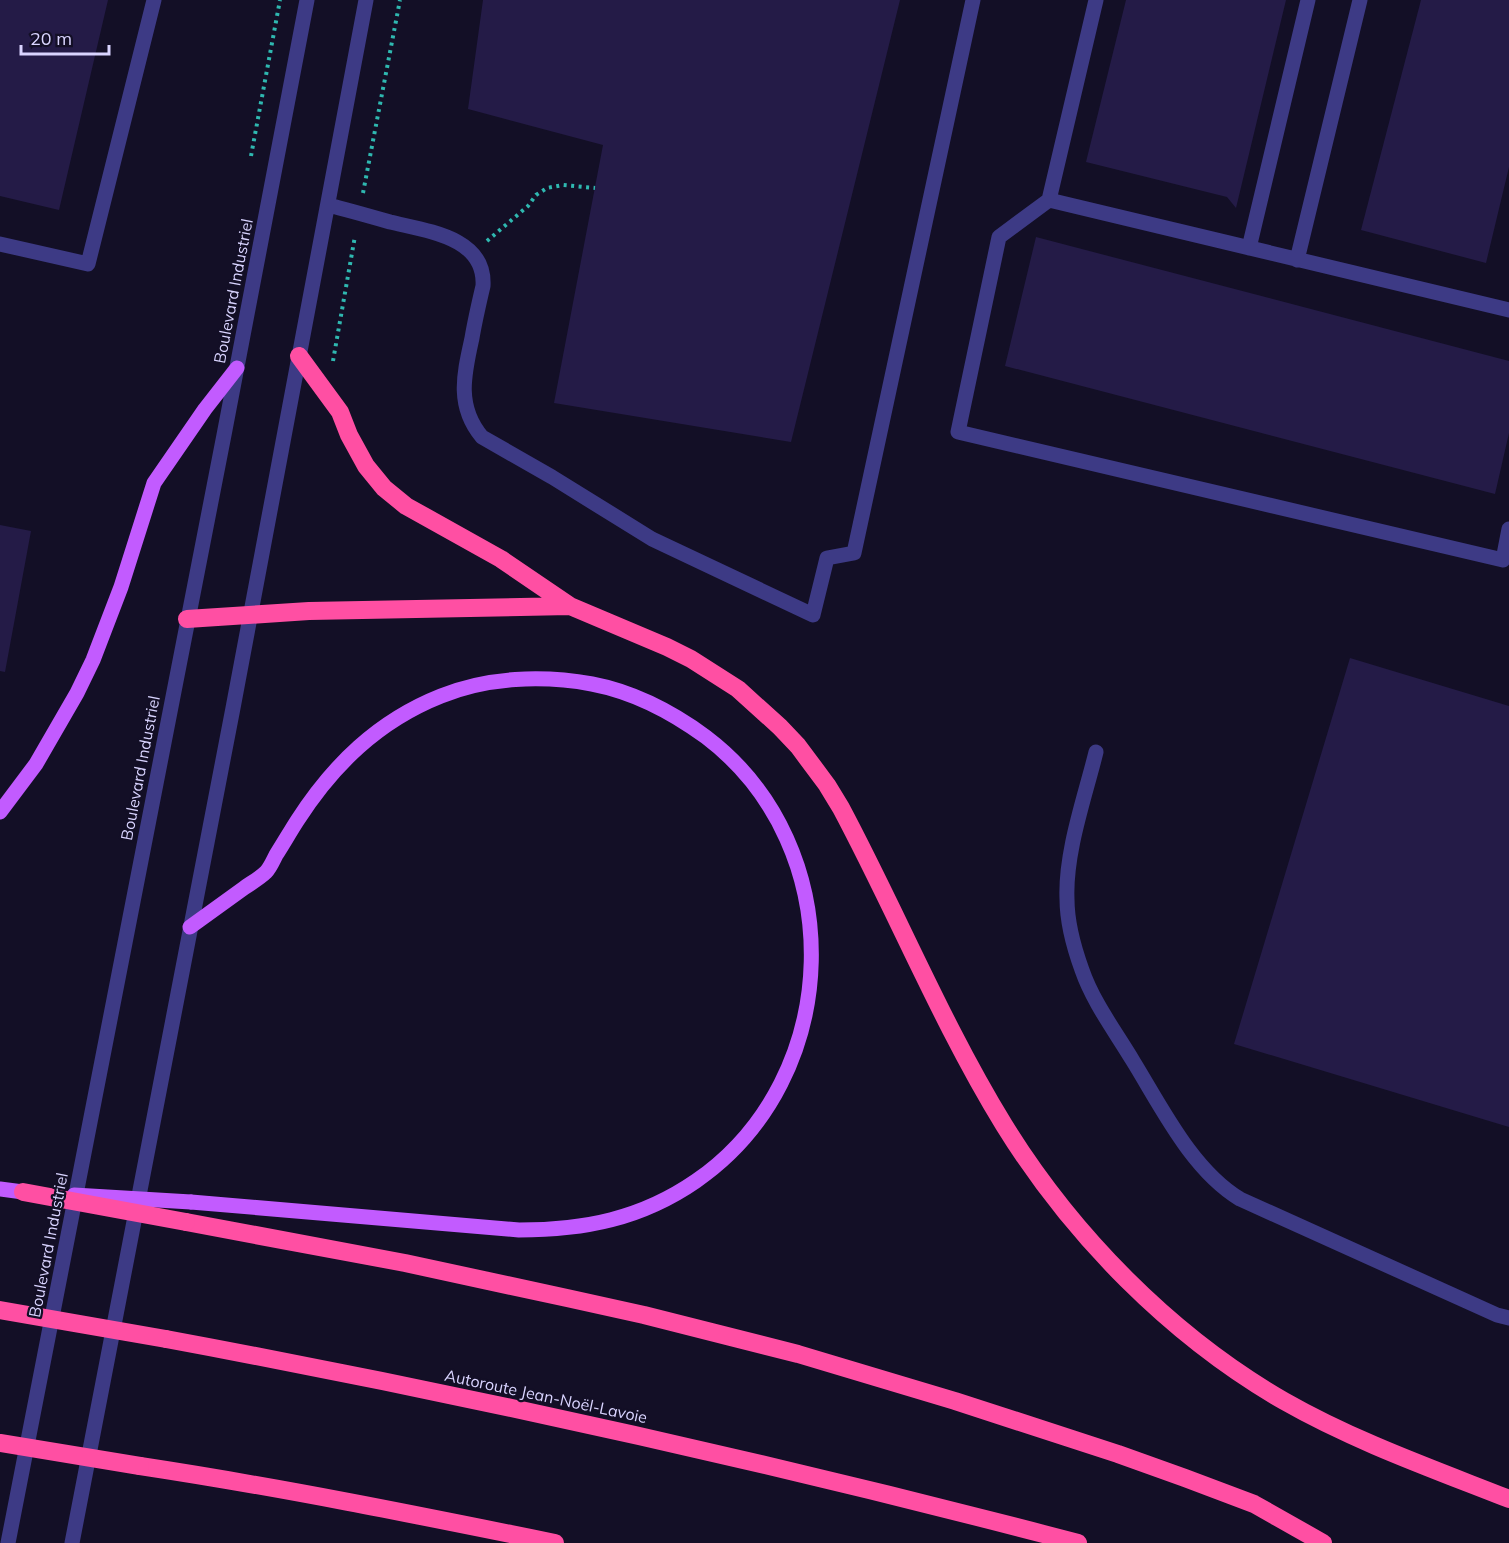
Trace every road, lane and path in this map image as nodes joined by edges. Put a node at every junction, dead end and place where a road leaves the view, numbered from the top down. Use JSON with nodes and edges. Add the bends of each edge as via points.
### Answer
{"nodes":[{"id":1,"x":154,"y":0,"type":"edge"},
{"id":2,"x":280,"y":0,"type":"edge"},
{"id":3,"x":307,"y":0,"type":"edge"},
{"id":4,"x":366,"y":0,"type":"edge"},
{"id":5,"x":400,"y":0,"type":"edge"},
{"id":6,"x":973,"y":0,"type":"edge"},
{"id":7,"x":1096,"y":0,"type":"edge"},
{"id":8,"x":1308,"y":0,"type":"edge"},
{"id":9,"x":1360,"y":0,"type":"edge"},
{"id":10,"x":268,"y":67,"type":"dead end"},
{"id":11,"x":595,"y":188,"type":"dead end"},
{"id":12,"x":1049,"y":200,"type":"junction"},
{"id":13,"x":327,"y":204,"type":"junction"},
{"id":14,"x":359,"y":213,"type":"junction"},
{"id":15,"x":0,"y":244,"type":"edge"},
{"id":16,"x":1249,"y":248,"type":"junction"},
{"id":17,"x":472,"y":254,"type":"junction"},
{"id":18,"x":1297,"y":260,"type":"junction"},
{"id":19,"x":344,"y":293,"type":"dead end"},
{"id":20,"x":1509,"y":310,"type":"edge"},
{"id":21,"x":299,"y":356,"type":"junction"},
{"id":22,"x":237,"y":368,"type":"junction"},
{"id":23,"x":1509,"y":529,"type":"edge"},
{"id":24,"x":570,"y":606,"type":"junction"},
{"id":25,"x":250,"y":615,"type":"junction"},
{"id":26,"x":187,"y":620,"type":"junction"},
{"id":27,"x":1096,"y":752,"type":"dead end"},
{"id":28,"x":0,"y":812,"type":"edge"},
{"id":29,"x":190,"y":927,"type":"junction"},
{"id":30,"x":0,"y":1189,"type":"edge"},
{"id":31,"x":24,"y":1192,"type":"junction"},
{"id":32,"x":0,"y":1311,"type":"edge"},
{"id":33,"x":1509,"y":1318,"type":"edge"},
{"id":34,"x":0,"y":1443,"type":"edge"},
{"id":35,"x":1509,"y":1498,"type":"edge"},
{"id":36,"x":8,"y":1543,"type":"edge"},
{"id":37,"x":72,"y":1543,"type":"edge"},
{"id":38,"x":555,"y":1543,"type":"edge"},
{"id":39,"x":1078,"y":1543,"type":"edge"},
{"id":40,"x":1323,"y":1543,"type":"edge"}],
"edges":[{"from":1,"to":15,"type":"street","via":[[88,264]]},
{"from":2,"to":10,"type":"path"},
{"from":3,"to":22,"type":"street","name":"Boulevard Industriel"},
{"from":4,"to":13,"type":"street"},
{"from":5,"to":14,"type":"path"},
{"from":6,"to":17,"type":"street","via":[[854,552],[827,558],[813,615],[652,538],[482,437],[470,417],[464,386],[483,280],[480,263]]},
{"from":7,"to":12,"type":"street"},
{"from":8,"to":16,"type":"street"},
{"from":9,"to":18,"type":"street"},
{"from":11,"to":17,"type":"path","via":[[563,184],[548,188]]},
{"from":12,"to":16,"type":"street"},
{"from":12,"to":23,"type":"street","via":[[999,237],[958,432],[1503,560]]},
{"from":13,"to":14,"type":"street"},
{"from":13,"to":21,"type":"street"},
{"from":14,"to":17,"type":"street","via":[[451,237]]},
{"from":14,"to":19,"type":"path"},
{"from":16,"to":18,"type":"street"},
{"from":18,"to":20,"type":"street"},
{"from":21,"to":24,"type":"highway","via":[[340,412],[366,466],[384,488],[406,506],[501,559]]},
{"from":21,"to":25,"type":"street"},
{"from":22,"to":26,"type":"street","name":"Boulevard Industriel"},
{"from":22,"to":28,"type":"main road","via":[[154,483],[93,660],[36,764]]},
{"from":24,"to":25,"type":"highway"},
{"from":24,"to":35,"type":"highway","via":[[668,647],[713,673],[758,706],[798,746],[841,808],[945,1018],[1004,1124],[1055,1199],[1121,1274],[1197,1342],[1283,1400],[1401,1456]]},
{"from":25,"to":26,"type":"highway"},
{"from":25,"to":29,"type":"street"},
{"from":26,"to":36,"type":"street","name":"Boulevard Industriel"},
{"from":27,"to":33,"type":"street","via":[[1067,877],[1075,946],[1097,1002],[1190,1151],[1214,1181],[1240,1199]]},
{"from":29,"to":31,"type":"main road","bridge":true,"via":[[268,871],[327,779],[378,731],[419,706],[460,689],[483,683],[553,680],[628,693],[673,715],[716,745],[752,782],[782,828],[802,880],[811,935],[810,990],[796,1049],[773,1098],[741,1140],[697,1180],[652,1205],[602,1223],[519,1230]]},
{"from":29,"to":37,"type":"street"},
{"from":30,"to":31,"type":"main road"},
{"from":31,"to":40,"type":"highway","bridge":true,"via":[[405,1263],[655,1318],[819,1360],[1028,1424],[1185,1478],[1254,1504]]},
{"from":32,"to":39,"type":"highway","name":"Autoroute Jean-Noël-Lavoie","bridge":true,"via":[[290,1362],[631,1434]]},
{"from":34,"to":38,"type":"highway","bridge":true,"via":[[212,1477]]}]}
